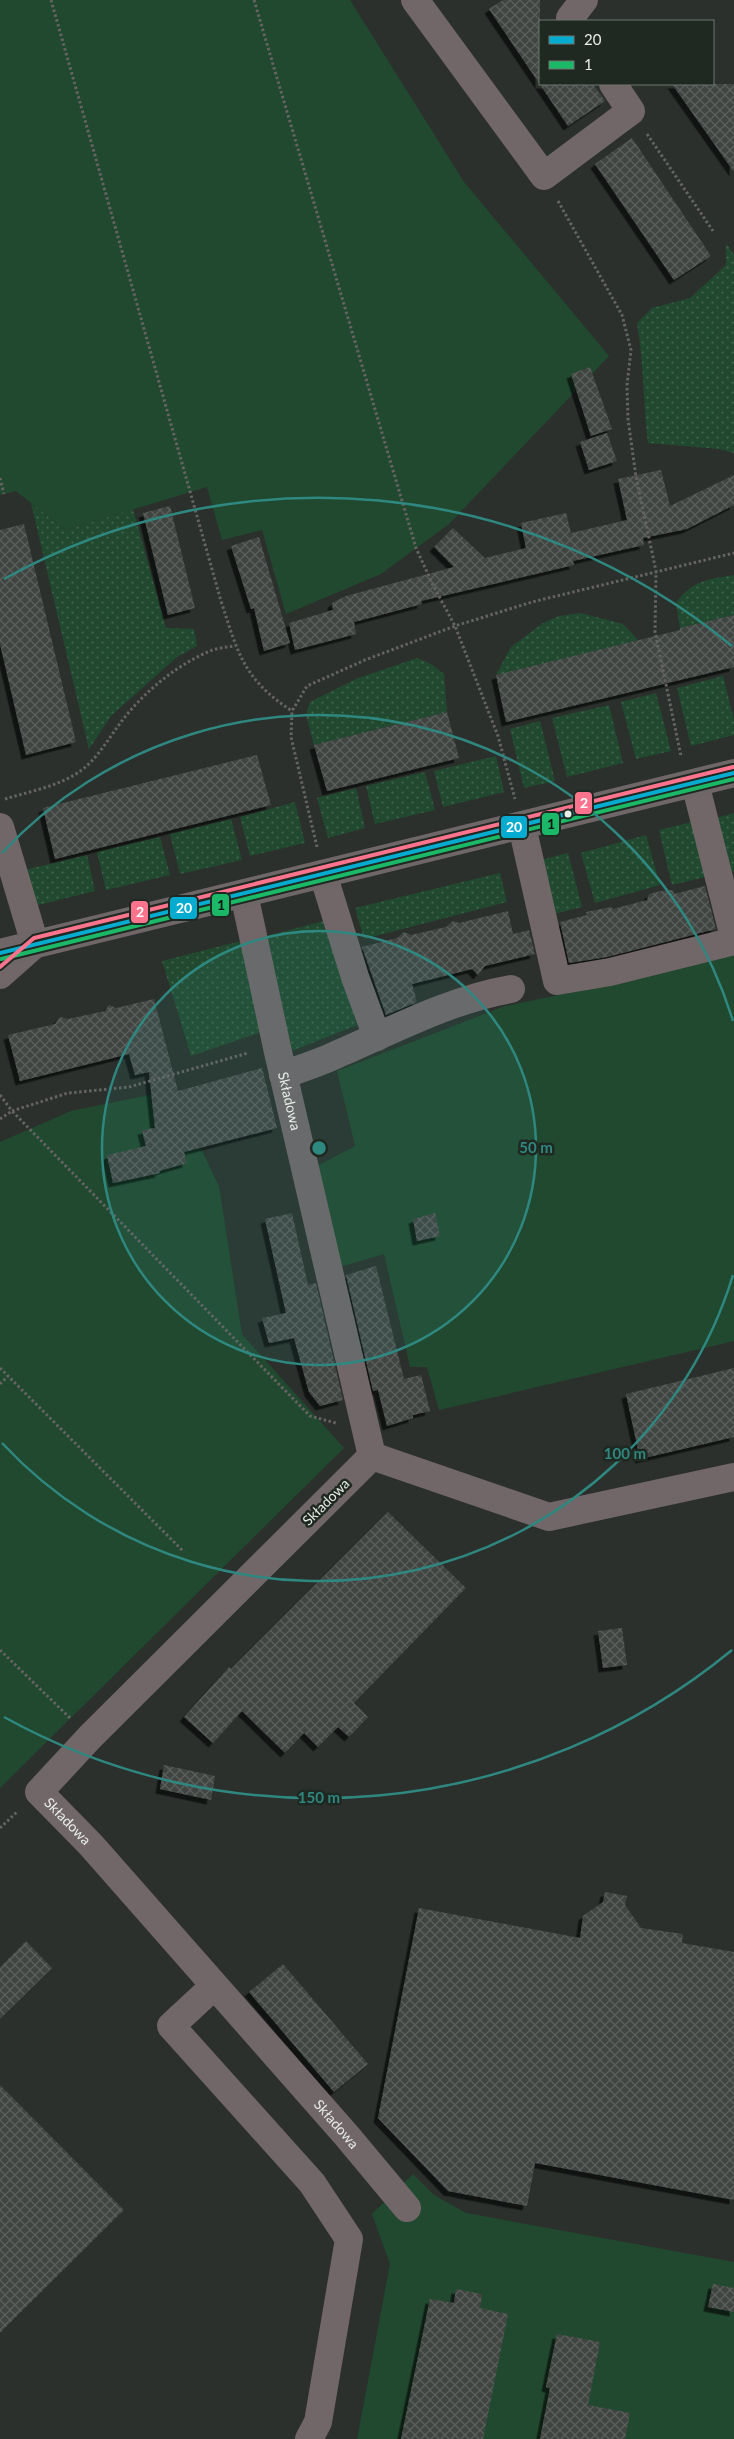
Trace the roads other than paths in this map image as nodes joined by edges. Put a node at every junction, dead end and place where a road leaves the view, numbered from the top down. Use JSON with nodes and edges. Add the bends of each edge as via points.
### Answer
{"nodes":[{"id":1,"x":415,"y":0,"type":"edge"},
{"id":2,"x":584,"y":0,"type":"edge"},
{"id":3,"x":572,"y":20,"type":"edge"},
{"id":4,"x":614,"y":85,"type":"edge"},
{"id":5,"x":734,"y":773,"type":"edge"},
{"id":6,"x":690,"y":784,"type":"junction"},
{"id":7,"x":522,"y":826,"type":"junction"},
{"id":8,"x":0,"y":827,"type":"edge"},
{"id":9,"x":323,"y":874,"type":"junction"},
{"id":10,"x":244,"y":894,"type":"junction"},
{"id":11,"x":734,"y":937,"type":"edge"},
{"id":12,"x":734,"y":941,"type":"edge"},
{"id":13,"x":35,"y":944,"type":"junction"},
{"id":14,"x":0,"y":953,"type":"edge"},
{"id":15,"x":0,"y":975,"type":"edge"},
{"id":16,"x":511,"y":989,"type":"dead end"},
{"id":17,"x":377,"y":1037,"type":"junction"},
{"id":18,"x":283,"y":1075,"type":"junction"},
{"id":19,"x":369,"y":1443,"type":"junction"},
{"id":20,"x":734,"y":1477,"type":"edge"},
{"id":21,"x":213,"y":1987,"type":"junction"},
{"id":22,"x":407,"y":2208,"type":"dead end"},
{"id":23,"x":309,"y":2439,"type":"edge"}],
"edges":[{"from":1,"to":4,"type":"street","via":[[544,176],[631,111]]},
{"from":2,"to":3,"type":"street","via":[[570,18]]},
{"from":5,"to":6,"type":"main road"},
{"from":6,"to":7,"type":"main road"},
{"from":6,"to":11,"type":"street"},
{"from":7,"to":9,"type":"main road"},
{"from":7,"to":12,"type":"street","via":[[558,981],[610,972]]},
{"from":8,"to":13,"type":"street"},
{"from":9,"to":10,"type":"main road"},
{"from":9,"to":17,"type":"street"},
{"from":10,"to":13,"type":"main road"},
{"from":10,"to":18,"type":"street","name":"Składowa"},
{"from":13,"to":14,"type":"main road"},
{"from":13,"to":15,"type":"street"},
{"from":16,"to":17,"type":"street","via":[[420,1018]]},
{"from":17,"to":18,"type":"street"},
{"from":18,"to":19,"type":"street","name":"Składowa"},
{"from":19,"to":20,"type":"street","via":[[549,1517]]},
{"from":19,"to":21,"type":"street","name":"Składowa","via":[[39,1792],[91,1845]]},
{"from":21,"to":22,"type":"street","name":"Składowa"},
{"from":21,"to":23,"type":"street","via":[[171,2026],[312,2182],[349,2239],[318,2422]]}]}
